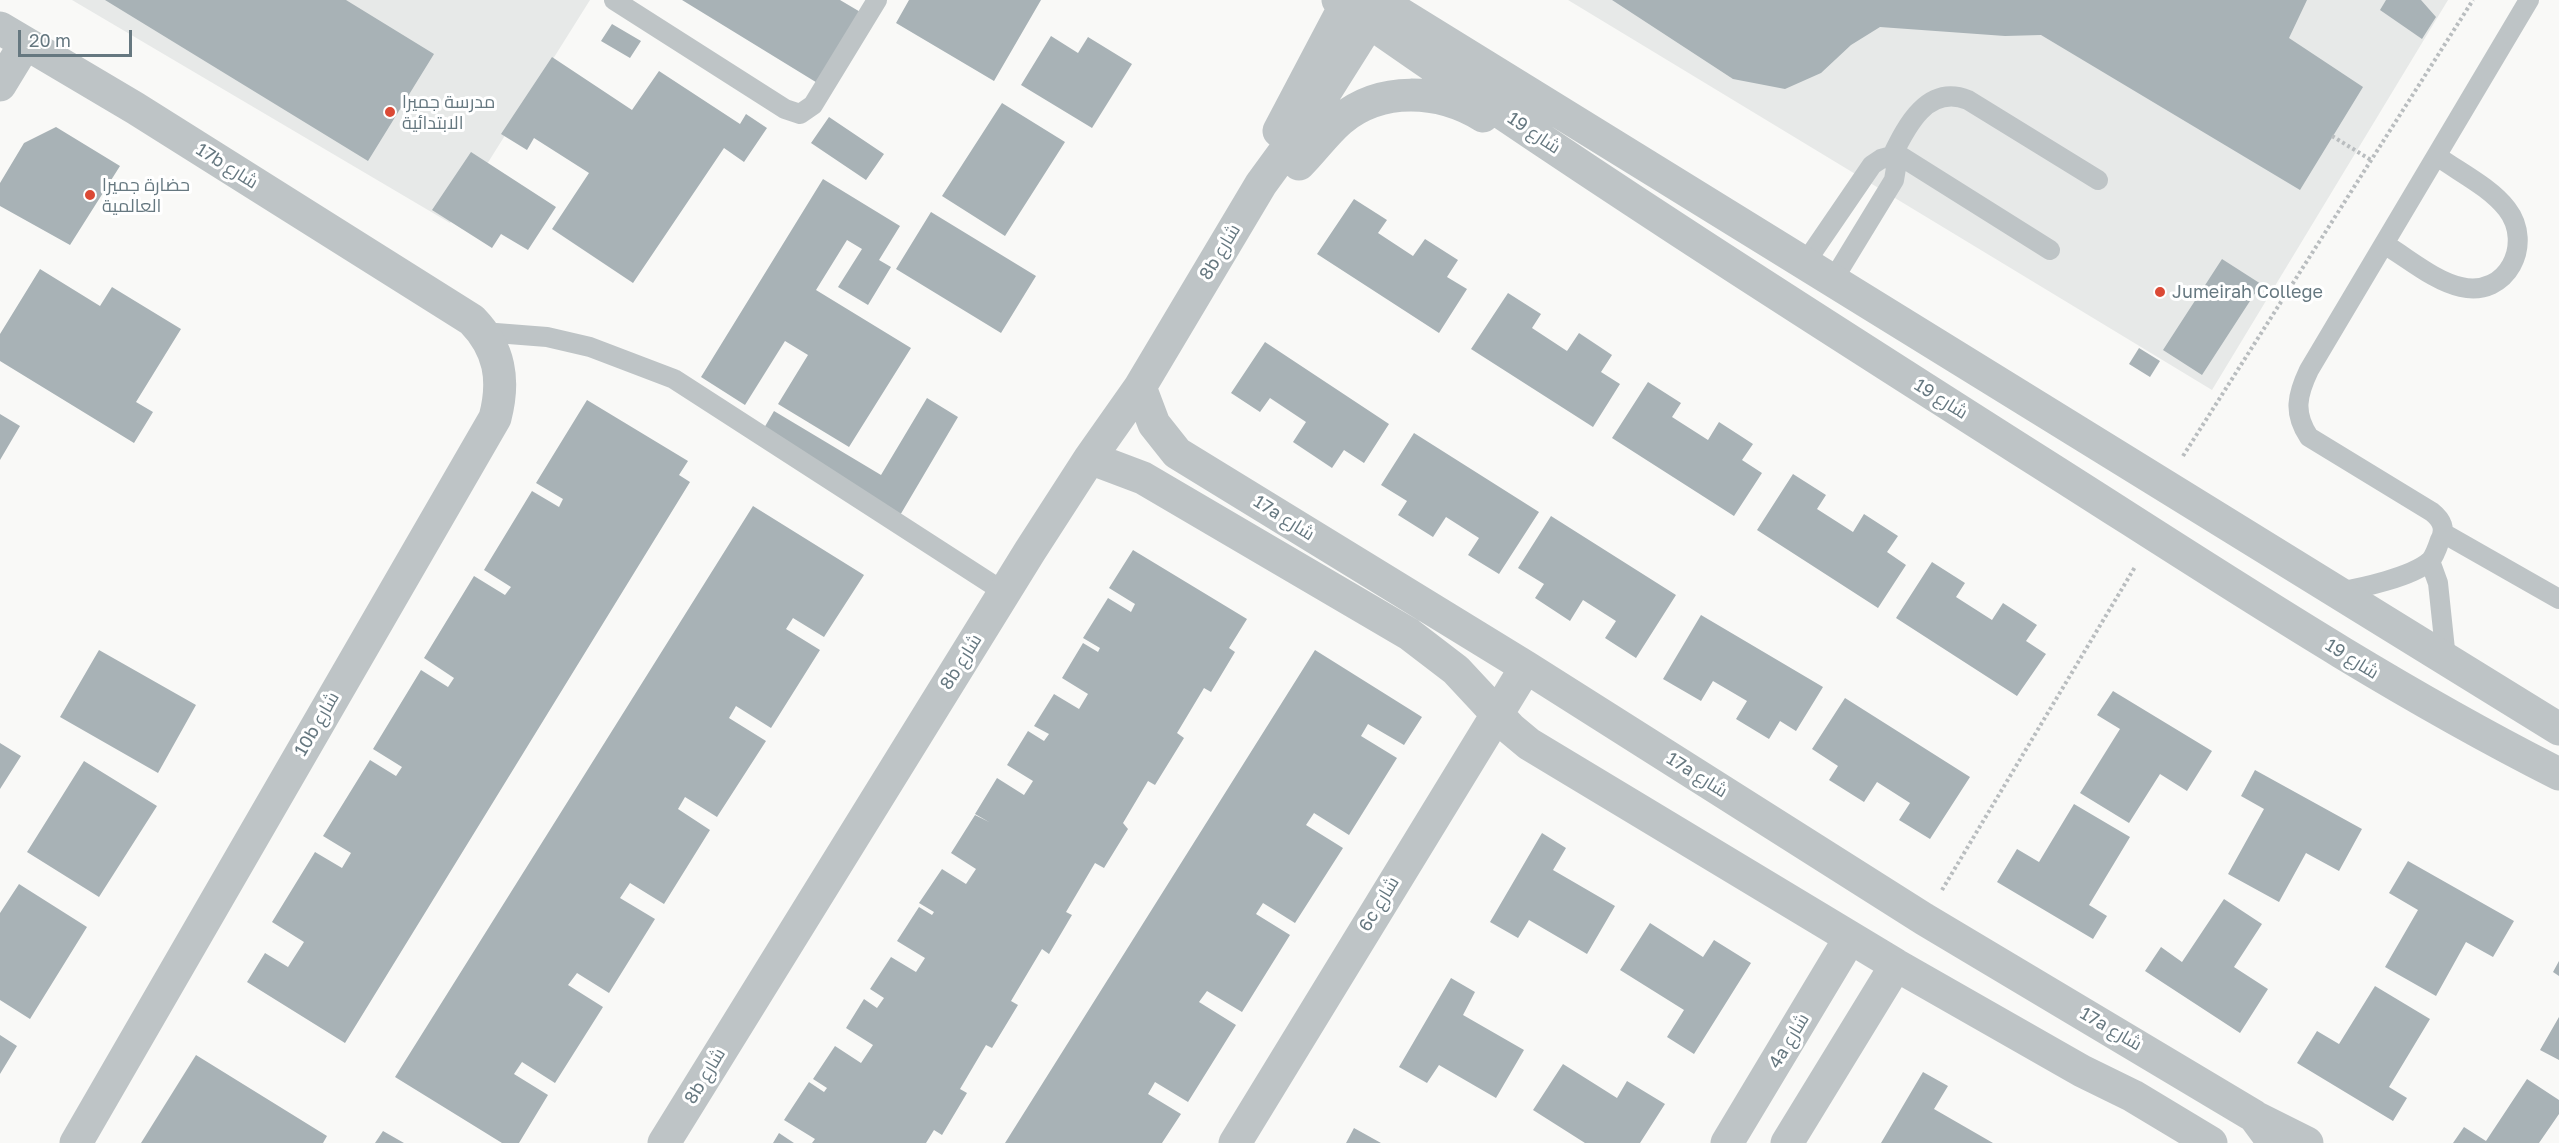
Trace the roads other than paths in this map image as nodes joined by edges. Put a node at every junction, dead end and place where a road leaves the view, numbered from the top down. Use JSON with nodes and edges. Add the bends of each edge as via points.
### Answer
{"nodes":[{"id":1,"x":614,"y":0,"type":"edge"},
{"id":2,"x":877,"y":0,"type":"edge"},
{"id":3,"x":2529,"y":0,"type":"edge"},
{"id":4,"x":1360,"y":5,"type":"edge"},
{"id":5,"x":13,"y":36,"type":"edge"},
{"id":6,"x":0,"y":85,"type":"edge"},
{"id":7,"x":1565,"y":154,"type":"junction"},
{"id":8,"x":1893,"y":154,"type":"junction"},
{"id":9,"x":2436,"y":156,"type":"junction"},
{"id":10,"x":2098,"y":180,"type":"dead end"},
{"id":11,"x":1261,"y":184,"type":"junction"},
{"id":12,"x":2384,"y":244,"type":"junction"},
{"id":13,"x":2050,"y":250,"type":"dead end"},
{"id":14,"x":1805,"y":263,"type":"junction"},
{"id":15,"x":1833,"y":280,"type":"junction"},
{"id":16,"x":453,"y":308,"type":"joint"},
{"id":17,"x":483,"y":332,"type":"junction"},
{"id":18,"x":1140,"y":387,"type":"junction"},
{"id":19,"x":1089,"y":458,"type":"junction"},
{"id":20,"x":2443,"y":533,"type":"junction"},
{"id":21,"x":2430,"y":561,"type":"junction"},
{"id":22,"x":1004,"y":592,"type":"junction"},
{"id":23,"x":2336,"y":593,"type":"junction"},
{"id":24,"x":2559,"y":599,"type":"edge"},
{"id":25,"x":2446,"y":659,"type":"junction"},
{"id":26,"x":1526,"y":667,"type":"junction"},
{"id":27,"x":1496,"y":712,"type":"junction"},
{"id":28,"x":2559,"y":729,"type":"edge"},
{"id":29,"x":2559,"y":774,"type":"edge"},
{"id":30,"x":1850,"y":938,"type":"junction"},
{"id":31,"x":1896,"y":965,"type":"junction"},
{"id":32,"x":2086,"y":1015,"type":"junction"},
{"id":33,"x":2153,"y":1053,"type":"junction"},
{"id":34,"x":2058,"y":1058,"type":"junction"},
{"id":35,"x":2133,"y":1096,"type":"junction"},
{"id":36,"x":2254,"y":1116,"type":"junction"},
{"id":37,"x":76,"y":1143,"type":"edge"},
{"id":38,"x":664,"y":1143,"type":"edge"},
{"id":39,"x":1235,"y":1143,"type":"edge"},
{"id":40,"x":1727,"y":1143,"type":"edge"},
{"id":41,"x":1787,"y":1143,"type":"edge"},
{"id":42,"x":2211,"y":1143,"type":"edge"},
{"id":43,"x":2274,"y":1143,"type":"edge"},
{"id":44,"x":2307,"y":1143,"type":"edge"}],
"edges":[{"from":1,"to":2,"type":"lane","via":[[785,109],[800,114],[813,105]]},
{"from":3,"to":9,"type":"lane"},
{"from":4,"to":7,"type":"street","name":"شارع 19"},
{"from":4,"to":11,"type":"street","name":"8b شارع","via":[[1287,115]]},
{"from":4,"to":14,"type":"street","name":"شارع 19"},
{"from":5,"to":6,"type":"street"},
{"from":5,"to":16,"type":"street","name":"17b شارع"},
{"from":7,"to":11,"type":"street","via":[[1526,141],[1463,105],[1427,95],[1410,95],[1357,109],[1328,131],[1299,163]]},
{"from":7,"to":29,"type":"street","name":"شارع 19","via":[[1712,253],[2415,697]]},
{"from":8,"to":10,"type":"lane","via":[[1921,108],[1938,97],[1959,96]]},
{"from":8,"to":13,"type":"lane"},
{"from":8,"to":14,"type":"lane","via":[[1872,165]]},
{"from":8,"to":15,"type":"lane","via":[[1894,180]]},
{"from":9,"to":12,"type":"lane"},
{"from":9,"to":12,"type":"lane","via":[[2494,196],[2516,222],[2517,256],[2508,271],[2487,285],[2462,288]]},
{"from":11,"to":18,"type":"street","name":"8b شارع"},
{"from":12,"to":20,"type":"lane","via":[[2309,370],[2297,411],[2309,437],[2432,512],[2441,520]]},
{"from":14,"to":15,"type":"street","name":"شارع 19"},
{"from":15,"to":23,"type":"street","name":"شارع 19"},
{"from":16,"to":17,"type":"street","name":"10b شارع"},
{"from":17,"to":22,"type":"lane","via":[[547,337],[591,347],[674,379]]},
{"from":17,"to":37,"type":"street","name":"10b شارع","via":[[495,351],[501,373],[501,396],[495,418]]},
{"from":18,"to":19,"type":"street","name":"8b شارع"},
{"from":18,"to":26,"type":"street","name":"17a شارع","via":[[1154,424],[1177,453]]},
{"from":19,"to":22,"type":"street","name":"8b شارع"},
{"from":19,"to":27,"type":"street","name":"17a شارع","via":[[1143,478],[1409,634],[1456,669]]},
{"from":20,"to":21,"type":"lane"},
{"from":20,"to":24,"type":"lane"},
{"from":21,"to":23,"type":"lane","via":[[2375,585]]},
{"from":21,"to":25,"type":"lane","via":[[2438,583]]},
{"from":22,"to":38,"type":"street","name":"8b شارع"},
{"from":23,"to":25,"type":"street","name":"شارع 19"},
{"from":25,"to":28,"type":"street","name":"شارع 19"},
{"from":26,"to":27,"type":"street","name":"6c شارع"},
{"from":26,"to":32,"type":"street","name":"17a شارع","via":[[1924,919]]},
{"from":27,"to":30,"type":"street","name":"17a شارع","via":[[1529,744]]},
{"from":27,"to":39,"type":"street","name":"6c شارع"},
{"from":30,"to":31,"type":"street","name":"17a شارع"},
{"from":30,"to":40,"type":"street","name":"4a شارع"},
{"from":31,"to":34,"type":"street","name":"17a شارع"},
{"from":31,"to":41,"type":"street"},
{"from":32,"to":33,"type":"street","name":"17a شارع"},
{"from":32,"to":34,"type":"street","via":[[2082,1043],[2072,1053]]},
{"from":33,"to":35,"type":"street","via":[[2134,1065],[2129,1086]]},
{"from":33,"to":36,"type":"street","name":"17a شارع"},
{"from":34,"to":35,"type":"street","name":"17a شارع"},
{"from":35,"to":42,"type":"street","name":"17a شارع"},
{"from":36,"to":43,"type":"street","name":"17a شارع"},
{"from":36,"to":44,"type":"street"}]}
